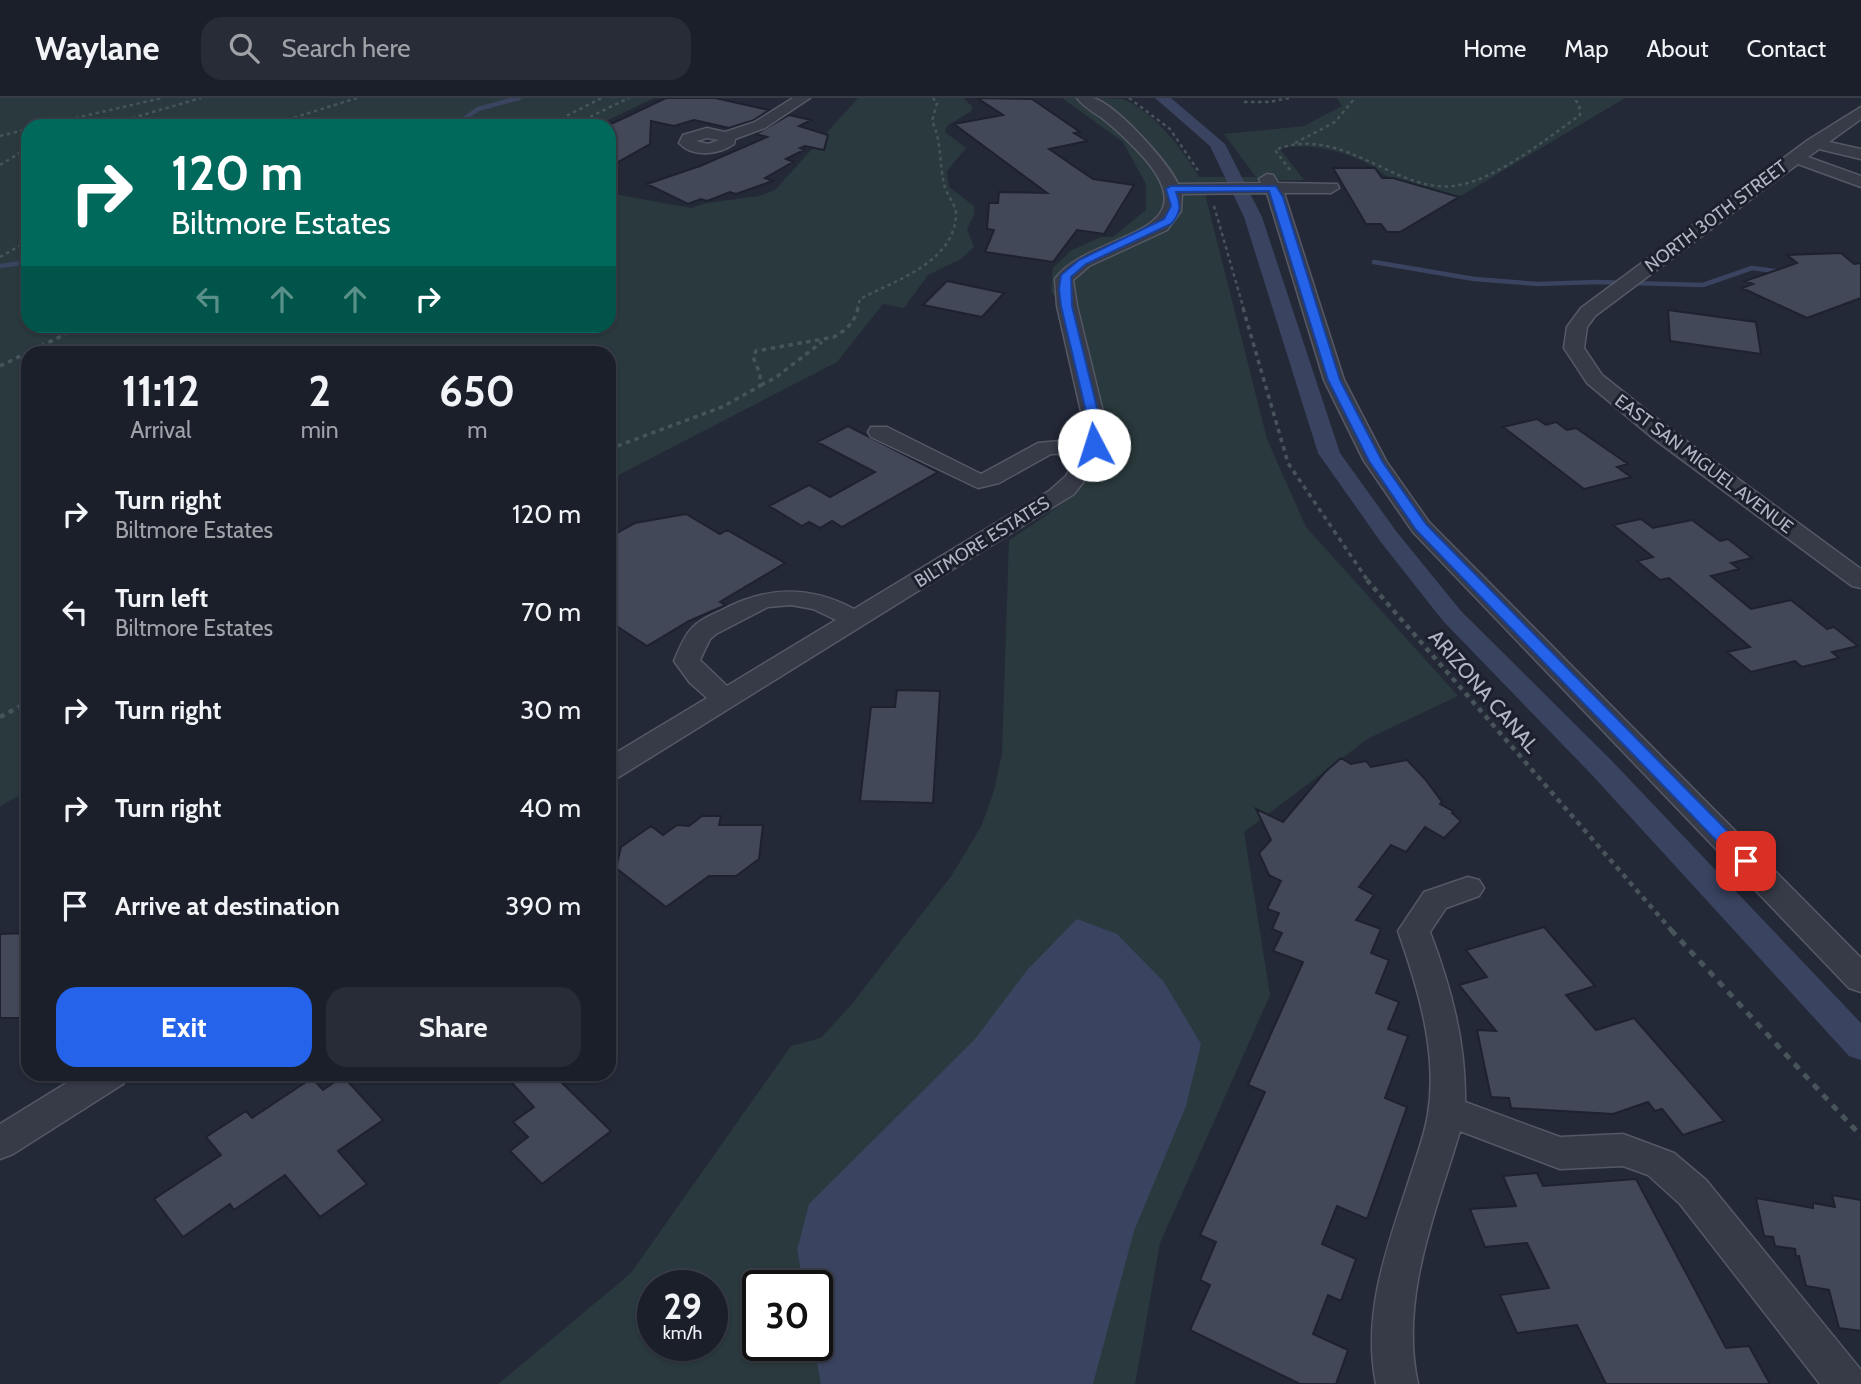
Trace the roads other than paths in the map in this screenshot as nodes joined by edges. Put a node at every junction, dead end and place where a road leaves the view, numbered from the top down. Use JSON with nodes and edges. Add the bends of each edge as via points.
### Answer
{"nodes":[{"id":1,"x":803,"y":98,"type":"edge"},
{"id":2,"x":1084,"y":98,"type":"edge"},
{"id":3,"x":1861,"y":112,"type":"edge"},
{"id":4,"x":726,"y":136,"type":"dead end"},
{"id":5,"x":1814,"y":143,"type":"junction"},
{"id":6,"x":1861,"y":154,"type":"edge"},
{"id":7,"x":1795,"y":157,"type":"junction"},
{"id":8,"x":1861,"y":182,"type":"edge"},
{"id":9,"x":1268,"y":185,"type":"junction"},
{"id":10,"x":1331,"y":188,"type":"dead end"},
{"id":11,"x":1171,"y":189,"type":"junction"},
{"id":12,"x":1577,"y":327,"type":"joint"},
{"id":13,"x":879,"y":432,"type":"dead end"},
{"id":14,"x":1094,"y":445,"type":"junction"},
{"id":15,"x":1861,"y":582,"type":"edge"},
{"id":16,"x":856,"y":620,"type":"junction"},
{"id":17,"x":726,"y":699,"type":"junction"},
{"id":18,"x":616,"y":766,"type":"edge"},
{"id":19,"x":1468,"y":888,"type":"dead end"},
{"id":20,"x":1861,"y":979,"type":"edge"},
{"id":21,"x":100,"y":1081,"type":"edge"},
{"id":22,"x":1447,"y":1111,"type":"junction"},
{"id":23,"x":0,"y":1143,"type":"edge"},
{"id":24,"x":1397,"y":1384,"type":"edge"},
{"id":25,"x":1846,"y":1384,"type":"edge"}],
"edges":[{"from":1,"to":4,"type":"street","via":[[760,125]]},
{"from":2,"to":11,"type":"street","via":[[1138,140]]},
{"from":3,"to":5,"type":"street","name":"NORTH 30TH STREET"},
{"from":5,"to":6,"type":"street"},
{"from":5,"to":7,"type":"street","name":"NORTH 30TH STREET"},
{"from":7,"to":8,"type":"street"},
{"from":7,"to":12,"type":"street","name":"NORTH 30TH STREET","via":[[1588,312]]},
{"from":9,"to":10,"type":"street"},
{"from":9,"to":11,"type":"street","via":[[1211,192]]},
{"from":9,"to":20,"type":"street","via":[[1278,197],[1334,380],[1375,461],[1421,527]]},
{"from":11,"to":14,"type":"street","via":[[1176,206],[1167,222],[1083,262],[1064,279],[1094,420]]},
{"from":12,"to":15,"type":"street","name":"EAST SAN MIGUEL AVENUE","via":[[1574,348],[1594,379]]},
{"from":13,"to":14,"type":"street","via":[[978,481],[1046,448]]},
{"from":14,"to":16,"type":"street","name":"BILTMORE ESTATES","via":[[1080,473],[1057,496]]},
{"from":16,"to":17,"type":"street","name":"BILTMORE ESTATES"},
{"from":16,"to":17,"type":"street","via":[[827,603],[785,597],[746,606],[713,626],[702,633],[687,661]]},
{"from":17,"to":18,"type":"street","name":"BILTMORE ESTATES"},
{"from":19,"to":22,"type":"street","via":[[1436,900],[1414,930],[1434,984],[1447,1053]]},
{"from":21,"to":23,"type":"street"},
{"from":22,"to":24,"type":"street","via":[[1391,1310]]},
{"from":22,"to":25,"type":"street","via":[[1560,1153],[1623,1150],[1661,1164],[1693,1192]]}]}
